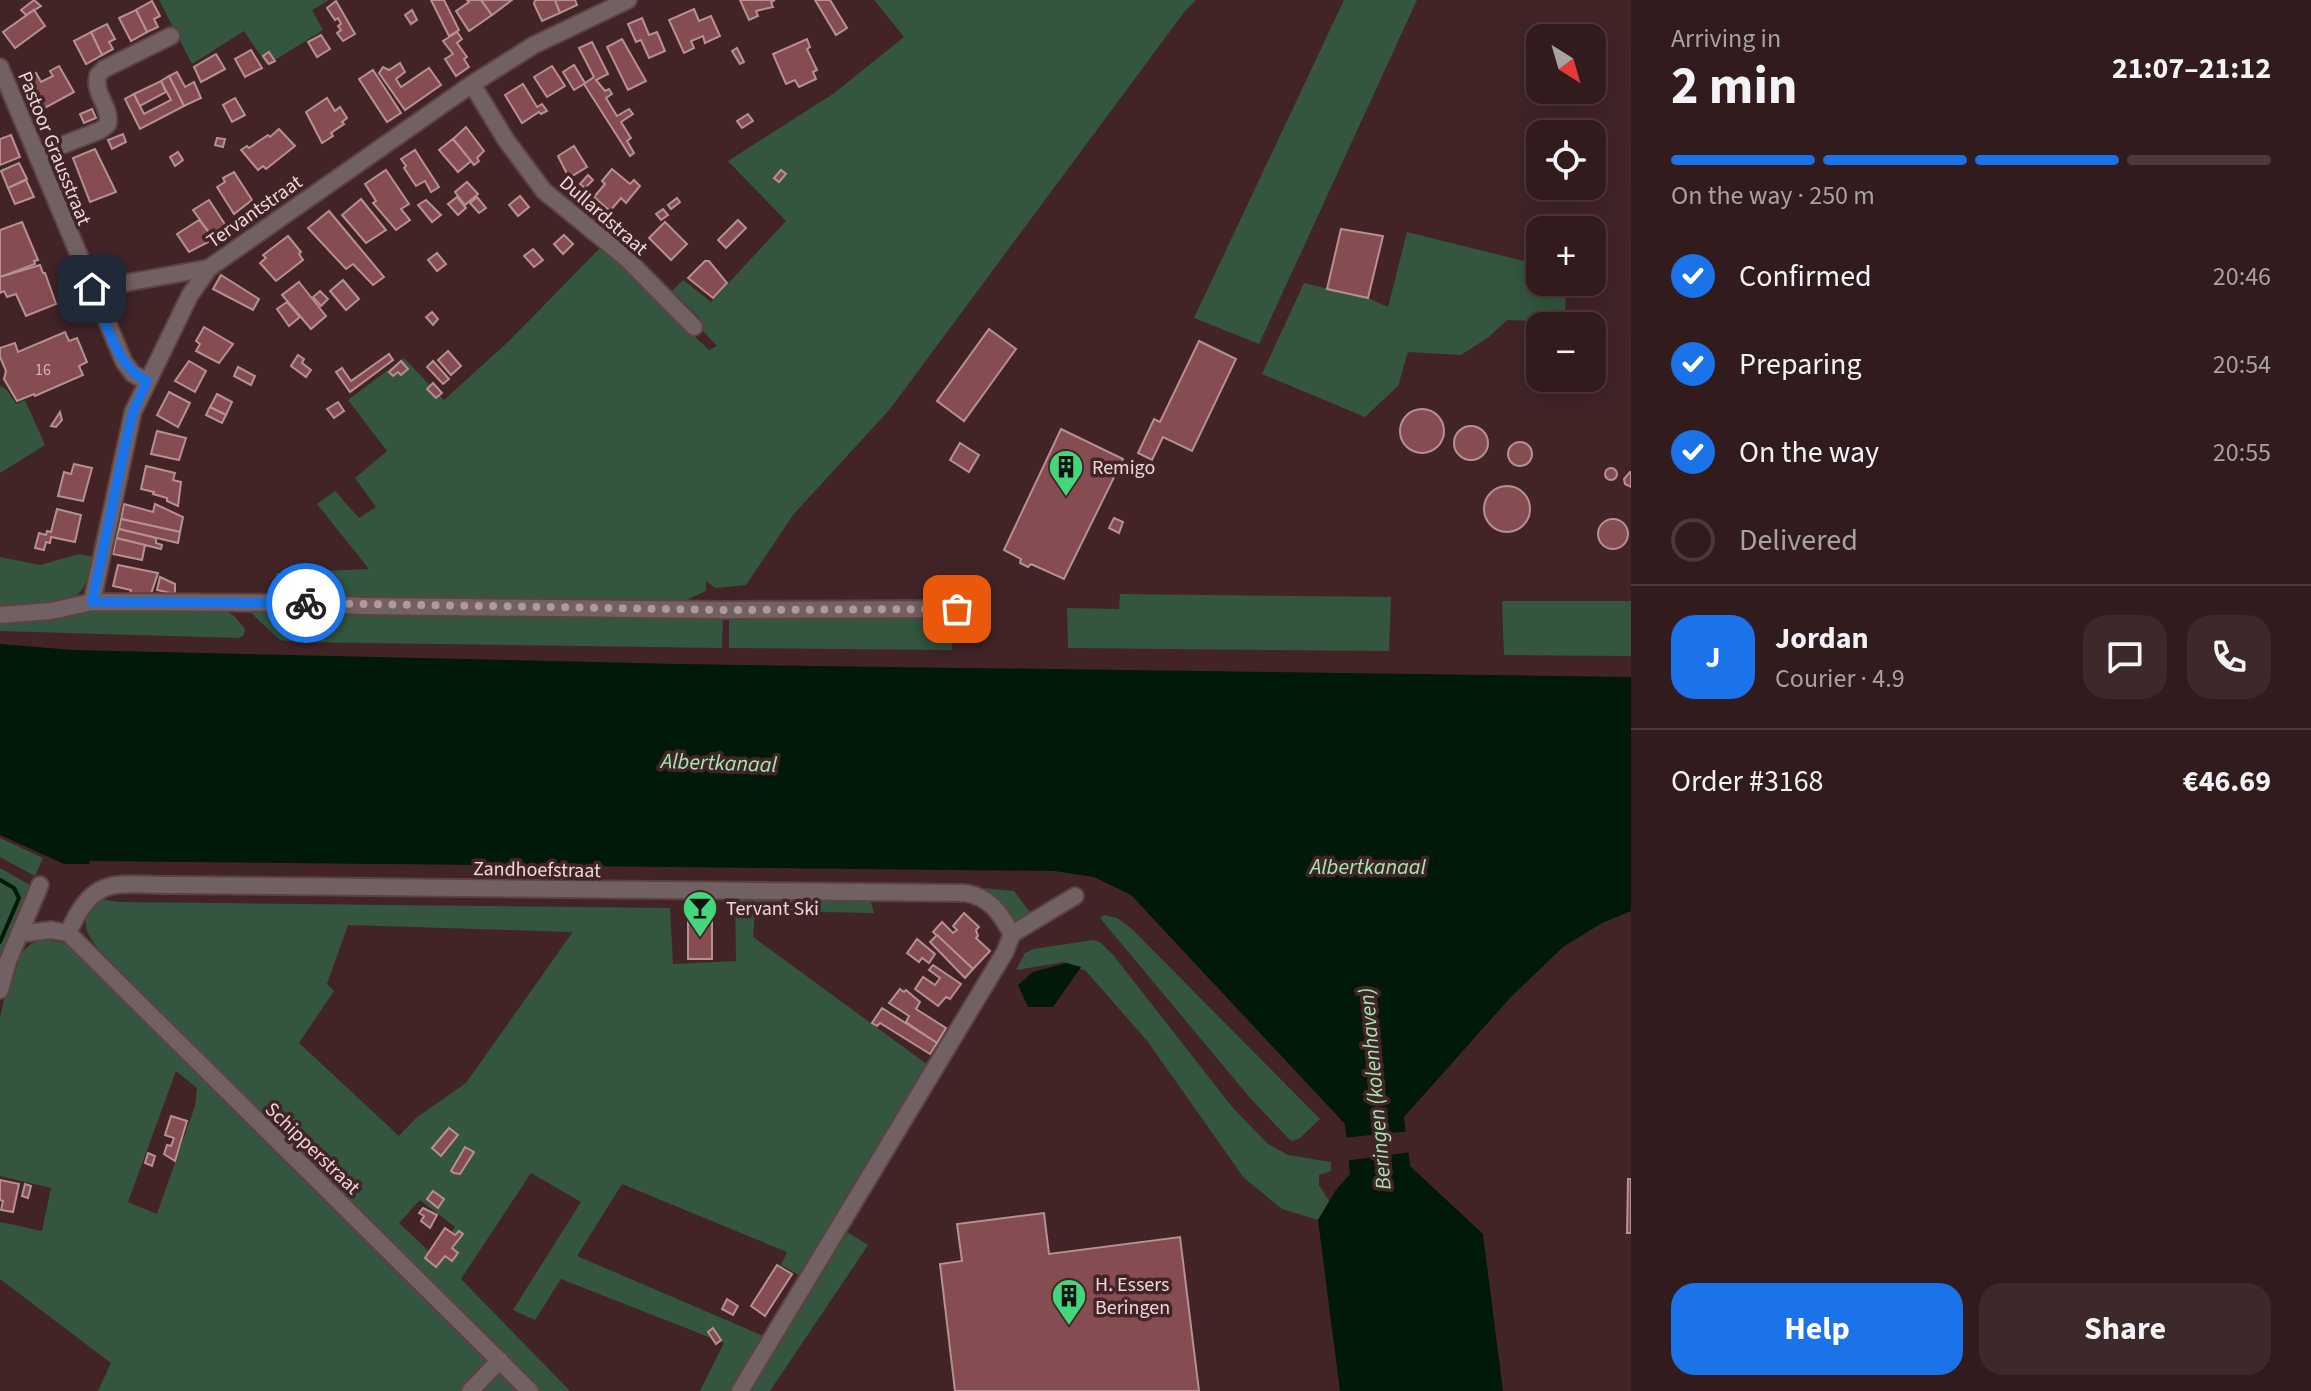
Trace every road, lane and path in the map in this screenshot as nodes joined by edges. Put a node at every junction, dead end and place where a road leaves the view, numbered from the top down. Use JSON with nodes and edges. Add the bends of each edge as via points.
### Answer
{"nodes":[{"id":1,"x":628,"y":0,"type":"edge"},
{"id":2,"x":171,"y":36,"type":"dead end"},
{"id":3,"x":0,"y":67,"type":"edge"},
{"id":4,"x":472,"y":84,"type":"junction"},
{"id":5,"x":37,"y":155,"type":"junction"},
{"id":6,"x":209,"y":268,"type":"junction"},
{"id":7,"x":92,"y":289,"type":"junction"},
{"id":8,"x":694,"y":327,"type":"dead end"},
{"id":9,"x":147,"y":381,"type":"junction"},
{"id":10,"x":92,"y":602,"type":"junction"},
{"id":11,"x":957,"y":609,"type":"dead end"},
{"id":12,"x":0,"y":615,"type":"edge"},
{"id":13,"x":40,"y":885,"type":"dead end"},
{"id":14,"x":1075,"y":896,"type":"dead end"},
{"id":15,"x":68,"y":933,"type":"junction"},
{"id":16,"x":19,"y":934,"type":"junction"},
{"id":17,"x":1012,"y":934,"type":"junction"},
{"id":18,"x":0,"y":990,"type":"edge"},
{"id":19,"x":500,"y":1360,"type":"junction"},
{"id":20,"x":470,"y":1391,"type":"edge"},
{"id":21,"x":530,"y":1391,"type":"edge"},
{"id":22,"x":740,"y":1391,"type":"edge"}],
"edges":[{"from":1,"to":4,"type":"street","name":"Tervantstraat","via":[[534,45]]},
{"from":2,"to":5,"type":"street","via":[[98,75],[108,124]]},
{"from":3,"to":5,"type":"street","name":"Pastoor Grausstraat"},
{"from":4,"to":6,"type":"street","name":"Tervantstraat"},
{"from":4,"to":8,"type":"street","name":"Dullardstraat","via":[[544,191],[626,258]]},
{"from":5,"to":7,"type":"street","name":"Pastoor Grausstraat"},
{"from":6,"to":7,"type":"street"},
{"from":6,"to":9,"type":"street","name":"Tervantstraat"},
{"from":7,"to":9,"type":"street","name":"Pastoor Grausstraat","via":[[124,362]]},
{"from":9,"to":10,"type":"street","name":"Tervantstraat","via":[[130,424]]},
{"from":10,"to":11,"type":"street"},
{"from":10,"to":12,"type":"street"},
{"from":13,"to":16,"type":"street"},
{"from":14,"to":17,"type":"street"},
{"from":15,"to":16,"type":"street"},
{"from":15,"to":17,"type":"street","name":"Zandhoefstraat","via":[[86,899],[101,887],[171,885],[965,893],[994,906]]},
{"from":15,"to":19,"type":"street","name":"Schipperstraat"},
{"from":16,"to":18,"type":"street"},
{"from":17,"to":22,"type":"street"},
{"from":19,"to":20,"type":"street"},
{"from":19,"to":21,"type":"street","name":"Schipperstraat"}]}
